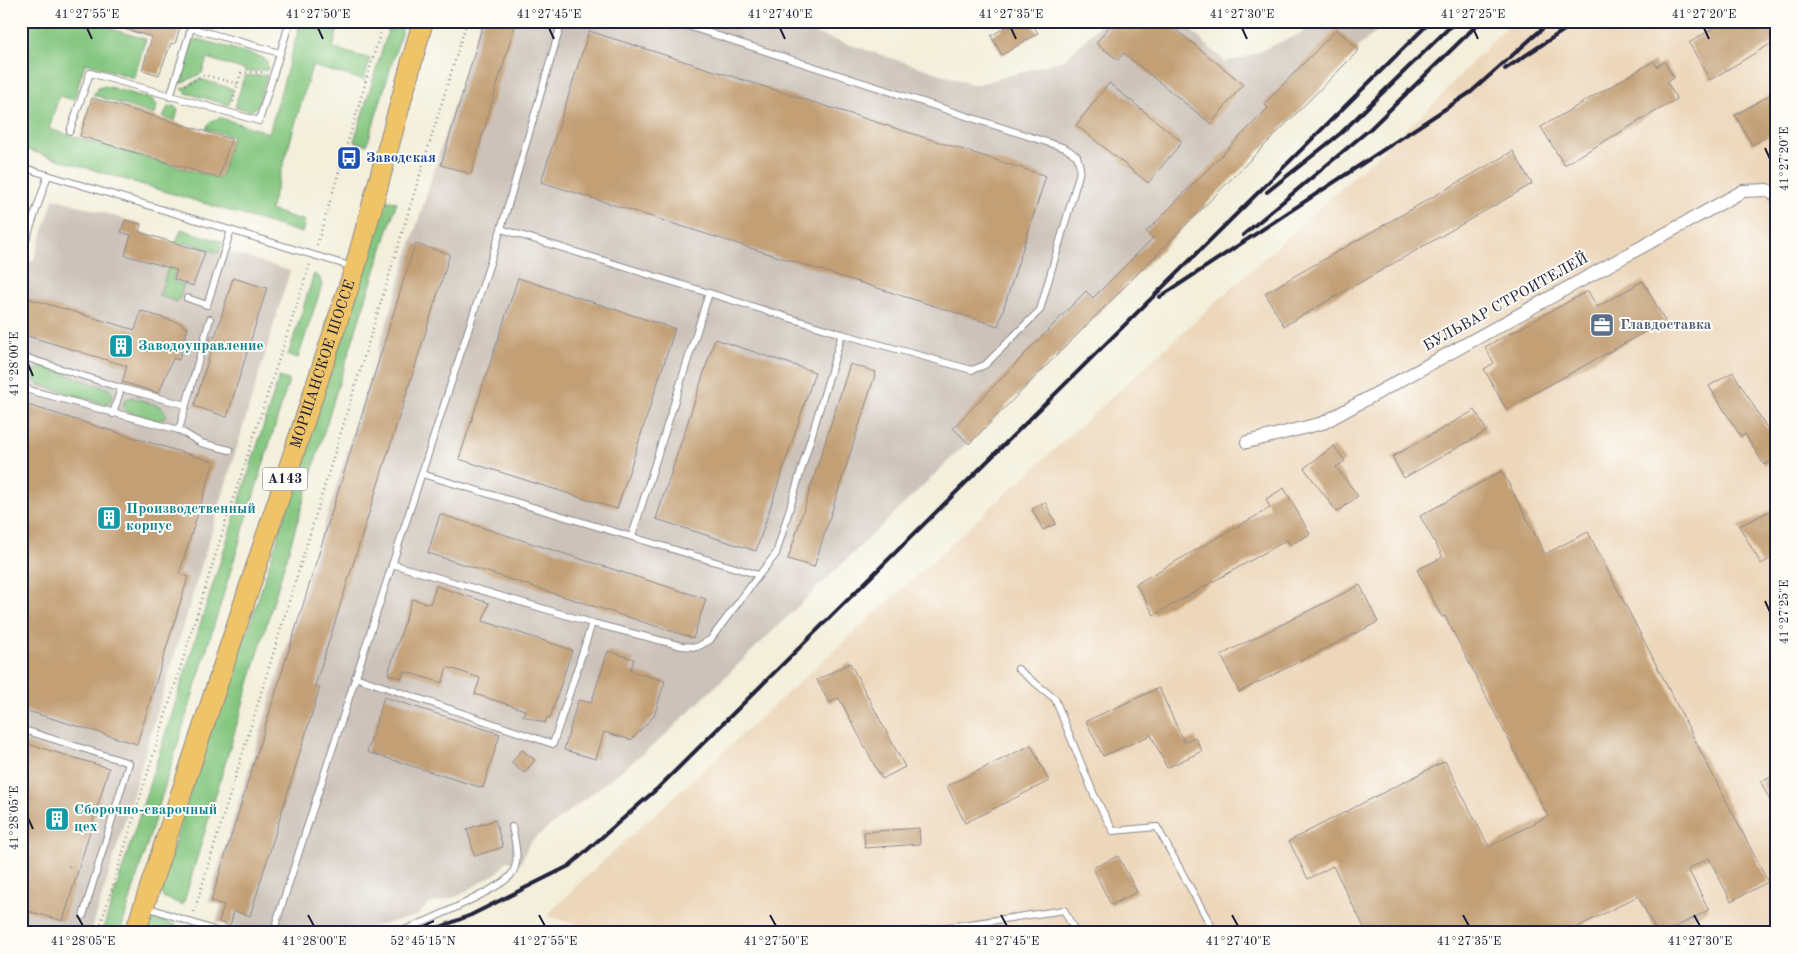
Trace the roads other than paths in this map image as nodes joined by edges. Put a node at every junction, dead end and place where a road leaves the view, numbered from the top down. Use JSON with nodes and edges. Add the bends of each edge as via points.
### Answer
{"nodes":[{"id":1,"x":290,"y":21,"type":"edge"},
{"id":2,"x":423,"y":21,"type":"edge"},
{"id":3,"x":562,"y":21,"type":"edge"},
{"id":4,"x":672,"y":21,"type":"edge"},
{"id":5,"x":280,"y":53,"type":"junction"},
{"id":6,"x":171,"y":94,"type":"junction"},
{"id":7,"x":70,"y":131,"type":"dead end"},
{"id":8,"x":21,"y":167,"type":"edge"},
{"id":9,"x":48,"y":175,"type":"junction"},
{"id":10,"x":1777,"y":196,"type":"edge"},
{"id":11,"x":501,"y":229,"type":"junction"},
{"id":12,"x":232,"y":230,"type":"junction"},
{"id":13,"x":21,"y":255,"type":"edge"},
{"id":14,"x":356,"y":268,"type":"junction"},
{"id":15,"x":709,"y":293,"type":"junction"},
{"id":16,"x":187,"y":298,"type":"dead end"},
{"id":17,"x":210,"y":319,"type":"dead end"},
{"id":18,"x":842,"y":334,"type":"junction"},
{"id":19,"x":21,"y":356,"type":"edge"},
{"id":20,"x":21,"y":388,"type":"edge"},
{"id":21,"x":121,"y":388,"type":"junction"},
{"id":22,"x":186,"y":405,"type":"junction"},
{"id":23,"x":113,"y":414,"type":"junction"},
{"id":24,"x":179,"y":430,"type":"junction"},
{"id":25,"x":1247,"y":442,"type":"dead end"},
{"id":26,"x":230,"y":450,"type":"dead end"},
{"id":27,"x":422,"y":474,"type":"junction"},
{"id":28,"x":632,"y":536,"type":"junction"},
{"id":29,"x":392,"y":564,"type":"junction"},
{"id":30,"x":759,"y":575,"type":"junction"},
{"id":31,"x":592,"y":623,"type":"junction"},
{"id":32,"x":1018,"y":669,"type":"dead end"},
{"id":33,"x":355,"y":678,"type":"junction"},
{"id":34,"x":21,"y":729,"type":"edge"},
{"id":35,"x":512,"y":827,"type":"dead end"},
{"id":36,"x":143,"y":906,"type":"junction"},
{"id":37,"x":83,"y":916,"type":"dead end"},
{"id":38,"x":276,"y":923,"type":"dead end"},
{"id":39,"x":922,"y":931,"type":"dead end"},
{"id":40,"x":135,"y":933,"type":"edge"},
{"id":41,"x":222,"y":933,"type":"edge"},
{"id":42,"x":394,"y":933,"type":"edge"},
{"id":43,"x":1076,"y":933,"type":"edge"},
{"id":44,"x":1214,"y":933,"type":"edge"}],
"edges":[{"from":1,"to":5,"type":"lane"},
{"from":2,"to":14,"type":"main road","name":"МОРШАНСКОЕ ШОССЕ","number":"А143"},
{"from":3,"to":11,"type":"lane"},
{"from":4,"to":18,"type":"lane","via":[[1065,148],[1077,156],[1080,167],[1040,310],[985,365],[972,370]]},
{"from":5,"to":6,"type":"lane","via":[[191,28]]},
{"from":5,"to":6,"type":"lane","via":[[259,121]]},
{"from":6,"to":7,"type":"lane","via":[[90,73]]},
{"from":8,"to":9,"type":"lane"},
{"from":9,"to":12,"type":"lane"},
{"from":9,"to":13,"type":"lane"},
{"from":10,"to":25,"type":"street","name":"БУЛЬВАР СТРОИТЕЛЕЙ","via":[[1767,190],[1743,191],[1323,423]]},
{"from":11,"to":15,"type":"lane"},
{"from":11,"to":27,"type":"lane"},
{"from":12,"to":14,"type":"lane"},
{"from":12,"to":16,"type":"lane","via":[[207,304]]},
{"from":14,"to":36,"type":"main road","name":"МОРШАНСКОЕ ШОССЕ","number":"А143"},
{"from":15,"to":18,"type":"lane"},
{"from":15,"to":28,"type":"lane"},
{"from":17,"to":22,"type":"lane"},
{"from":18,"to":30,"type":"lane","via":[[776,554]]},
{"from":19,"to":21,"type":"lane"},
{"from":20,"to":23,"type":"lane"},
{"from":21,"to":22,"type":"lane"},
{"from":21,"to":23,"type":"lane"},
{"from":22,"to":24,"type":"lane"},
{"from":23,"to":24,"type":"lane"},
{"from":24,"to":26,"type":"lane","via":[[201,442]]},
{"from":27,"to":28,"type":"lane"},
{"from":27,"to":29,"type":"lane"},
{"from":28,"to":30,"type":"lane"},
{"from":29,"to":31,"type":"lane"},
{"from":29,"to":33,"type":"lane"},
{"from":30,"to":31,"type":"lane","via":[[702,646],[682,646]]},
{"from":31,"to":33,"type":"lane","via":[[553,744]]},
{"from":32,"to":44,"type":"lane","via":[[1054,700],[1113,832],[1157,826]]},
{"from":33,"to":38,"type":"lane"},
{"from":34,"to":37,"type":"lane","via":[[129,763]]},
{"from":35,"to":42,"type":"lane","via":[[517,858],[510,875],[484,892]]},
{"from":36,"to":40,"type":"main road","name":"МОРШАНСКОЕ ШОССЕ","number":"А143"},
{"from":36,"to":41,"type":"lane"},
{"from":39,"to":43,"type":"lane","via":[[1064,910]]}]}
